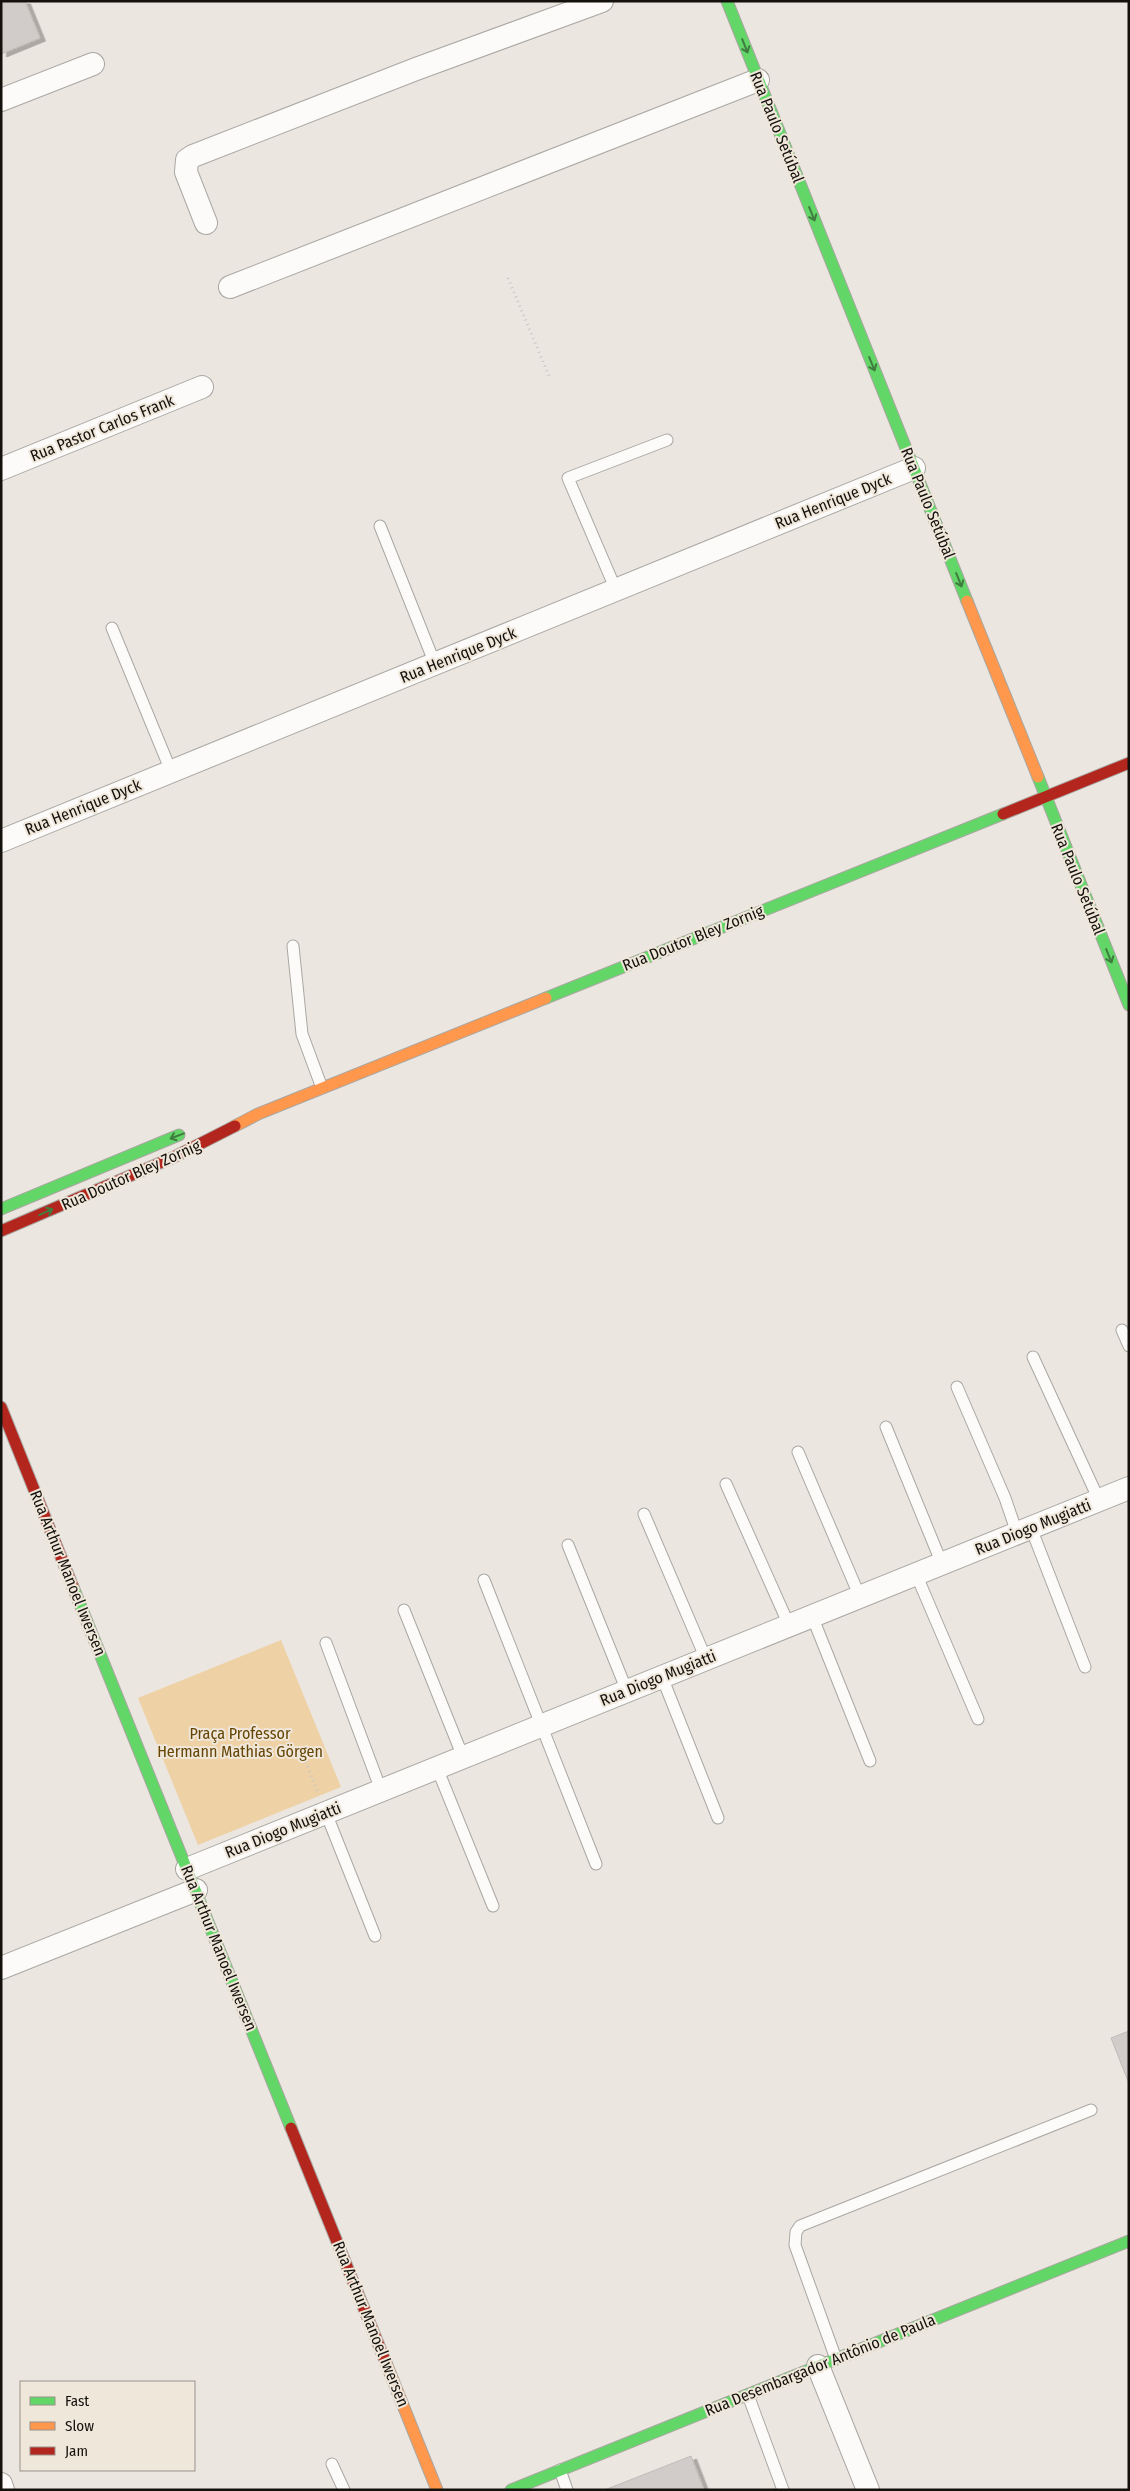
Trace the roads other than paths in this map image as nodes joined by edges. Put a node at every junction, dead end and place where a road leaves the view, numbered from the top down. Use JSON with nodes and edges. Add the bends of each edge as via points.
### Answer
{"nodes":[{"id":1,"x":602,"y":1,"type":"edge"},
{"id":2,"x":727,"y":1,"type":"edge"},
{"id":3,"x":93,"y":64,"type":"dead end"},
{"id":4,"x":758,"y":80,"type":"junction"},
{"id":5,"x":1,"y":100,"type":"edge"},
{"id":6,"x":206,"y":224,"type":"dead end"},
{"id":7,"x":230,"y":287,"type":"dead end"},
{"id":8,"x":202,"y":387,"type":"dead end"},
{"id":9,"x":667,"y":440,"type":"dead end"},
{"id":10,"x":1,"y":468,"type":"edge"},
{"id":11,"x":914,"y":468,"type":"junction"},
{"id":12,"x":380,"y":526,"type":"dead end"},
{"id":13,"x":616,"y":590,"type":"junction"},
{"id":14,"x":112,"y":628,"type":"dead end"},
{"id":15,"x":434,"y":664,"type":"junction"},
{"id":16,"x":1129,"y":763,"type":"edge"},
{"id":17,"x":171,"y":771,"type":"junction"},
{"id":18,"x":1046,"y":797,"type":"junction"},
{"id":19,"x":1,"y":841,"type":"edge"},
{"id":20,"x":293,"y":946,"type":"dead end"},
{"id":21,"x":1129,"y":1005,"type":"edge"},
{"id":22,"x":322,"y":1088,"type":"junction"},
{"id":23,"x":258,"y":1114,"type":"junction"},
{"id":24,"x":212,"y":1124,"type":"dead end"},
{"id":25,"x":187,"y":1132,"type":"dead end"},
{"id":26,"x":1,"y":1209,"type":"edge"},
{"id":27,"x":1,"y":1232,"type":"edge"},
{"id":28,"x":1122,"y":1330,"type":"dead end"},
{"id":29,"x":1129,"y":1346,"type":"edge"},
{"id":30,"x":1033,"y":1357,"type":"dead end"},
{"id":31,"x":957,"y":1387,"type":"dead end"},
{"id":32,"x":1,"y":1407,"type":"edge"},
{"id":33,"x":886,"y":1426,"type":"dead end"},
{"id":34,"x":798,"y":1452,"type":"dead end"},
{"id":35,"x":726,"y":1484,"type":"dead end"},
{"id":36,"x":1129,"y":1488,"type":"edge"},
{"id":37,"x":1099,"y":1500,"type":"junction"},
{"id":38,"x":644,"y":1514,"type":"dead end"},
{"id":39,"x":1024,"y":1530,"type":"junction"},
{"id":40,"x":568,"y":1544,"type":"dead end"},
{"id":41,"x":942,"y":1564,"type":"junction"},
{"id":42,"x":916,"y":1574,"type":"junction"},
{"id":43,"x":484,"y":1580,"type":"dead end"},
{"id":44,"x":860,"y":1597,"type":"junction"},
{"id":45,"x":404,"y":1610,"type":"dead end"},
{"id":46,"x":812,"y":1616,"type":"junction"},
{"id":47,"x":789,"y":1625,"type":"junction"},
{"id":48,"x":326,"y":1643,"type":"dead end"},
{"id":49,"x":706,"y":1659,"type":"junction"},
{"id":50,"x":1085,"y":1667,"type":"dead end"},
{"id":51,"x":662,"y":1677,"type":"junction"},
{"id":52,"x":627,"y":1691,"type":"junction"},
{"id":53,"x":978,"y":1719,"type":"dead end"},
{"id":54,"x":541,"y":1726,"type":"junction"},
{"id":55,"x":463,"y":1758,"type":"junction"},
{"id":56,"x":870,"y":1761,"type":"dead end"},
{"id":57,"x":437,"y":1768,"type":"junction"},
{"id":58,"x":381,"y":1790,"type":"junction"},
{"id":59,"x":326,"y":1813,"type":"junction"},
{"id":60,"x":718,"y":1818,"type":"dead end"},
{"id":61,"x":596,"y":1864,"type":"dead end"},
{"id":62,"x":187,"y":1869,"type":"junction"},
{"id":63,"x":196,"y":1890,"type":"junction"},
{"id":64,"x":493,"y":1906,"type":"dead end"},
{"id":65,"x":375,"y":1936,"type":"dead end"},
{"id":66,"x":1,"y":1968,"type":"edge"},
{"id":67,"x":1090,"y":2110,"type":"dead end"},
{"id":68,"x":1129,"y":2241,"type":"edge"},
{"id":69,"x":827,"y":2363,"type":"junction"},
{"id":70,"x":748,"y":2395,"type":"junction"},
{"id":71,"x":332,"y":2464,"type":"dead end"},
{"id":72,"x":560,"y":2470,"type":"junction"},
{"id":73,"x":1,"y":2484,"type":"edge"},
{"id":74,"x":3,"y":2490,"type":"edge"},
{"id":75,"x":344,"y":2490,"type":"edge"},
{"id":76,"x":437,"y":2490,"type":"edge"},
{"id":77,"x":512,"y":2490,"type":"edge"},
{"id":78,"x":567,"y":2490,"type":"edge"},
{"id":79,"x":783,"y":2490,"type":"edge"},
{"id":80,"x":868,"y":2490,"type":"edge"}],
"edges":[{"from":1,"to":6,"type":"street","via":[[416,68],[193,156],[187,160],[186,172]]},
{"from":2,"to":4,"type":"street","name":"Rua Paulo Setúbal","one_way":true},
{"from":3,"to":5,"type":"street"},
{"from":4,"to":7,"type":"street"},
{"from":4,"to":11,"type":"street","name":"Rua Paulo Setúbal","one_way":true},
{"from":8,"to":10,"type":"street","name":"Rua Pastor Carlos Frank"},
{"from":9,"to":13,"type":"lane","via":[[568,478]]},
{"from":11,"to":13,"type":"street","name":"Rua Henrique Dyck"},
{"from":11,"to":18,"type":"street","name":"Rua Paulo Setúbal","one_way":true},
{"from":12,"to":15,"type":"lane"},
{"from":13,"to":15,"type":"street","name":"Rua Henrique Dyck"},
{"from":14,"to":17,"type":"lane"},
{"from":15,"to":17,"type":"street","name":"Rua Henrique Dyck"},
{"from":16,"to":18,"type":"street","name":"Rua Doutor Bley Zornig"},
{"from":17,"to":19,"type":"street","name":"Rua Henrique Dyck"},
{"from":18,"to":21,"type":"street","name":"Rua Paulo Setúbal","one_way":true},
{"from":18,"to":22,"type":"street","name":"Rua Doutor Bley Zornig"},
{"from":20,"to":22,"type":"lane","via":[[302,1034]]},
{"from":22,"to":23,"type":"street","name":"Rua Doutor Bley Zornig"},
{"from":23,"to":24,"type":"street","name":"Rua Doutor Bley Zornig"},
{"from":27,"to":23,"type":"street","name":"Rua Doutor Bley Zornig","one_way":true,"via":[[174,1157]]},
{"from":25,"to":26,"type":"street","name":"Rua Doutor Bley Zornig","one_way":true},
{"from":28,"to":29,"type":"lane"},
{"from":30,"to":37,"type":"lane"},
{"from":31,"to":39,"type":"lane","via":[[1005,1498]]},
{"from":32,"to":62,"type":"street","name":"Rua Arthur Manoel Iwersen"},
{"from":33,"to":41,"type":"lane"},
{"from":34,"to":44,"type":"lane"},
{"from":35,"to":47,"type":"lane"},
{"from":36,"to":37,"type":"street","name":"Rua Diogo Mugiatti"},
{"from":37,"to":39,"type":"street","name":"Rua Diogo Mugiatti"},
{"from":38,"to":49,"type":"lane"},
{"from":39,"to":41,"type":"street","name":"Rua Diogo Mugiatti"},
{"from":39,"to":50,"type":"lane"},
{"from":40,"to":52,"type":"lane"},
{"from":41,"to":42,"type":"street","name":"Rua Diogo Mugiatti"},
{"from":42,"to":44,"type":"street","name":"Rua Diogo Mugiatti"},
{"from":42,"to":53,"type":"lane"},
{"from":43,"to":54,"type":"lane"},
{"from":44,"to":46,"type":"street","name":"Rua Diogo Mugiatti"},
{"from":45,"to":55,"type":"lane"},
{"from":46,"to":47,"type":"street","name":"Rua Diogo Mugiatti"},
{"from":46,"to":56,"type":"lane"},
{"from":47,"to":49,"type":"street","name":"Rua Diogo Mugiatti"},
{"from":48,"to":58,"type":"lane"},
{"from":49,"to":51,"type":"street","name":"Rua Diogo Mugiatti"},
{"from":51,"to":52,"type":"street","name":"Rua Diogo Mugiatti"},
{"from":51,"to":60,"type":"lane"},
{"from":52,"to":54,"type":"street","name":"Rua Diogo Mugiatti"},
{"from":54,"to":55,"type":"street","name":"Rua Diogo Mugiatti"},
{"from":54,"to":61,"type":"lane"},
{"from":55,"to":57,"type":"street","name":"Rua Diogo Mugiatti"},
{"from":57,"to":58,"type":"street","name":"Rua Diogo Mugiatti"},
{"from":57,"to":64,"type":"lane"},
{"from":58,"to":59,"type":"street","name":"Rua Diogo Mugiatti"},
{"from":59,"to":62,"type":"street","name":"Rua Diogo Mugiatti"},
{"from":59,"to":65,"type":"lane"},
{"from":62,"to":63,"type":"street","name":"Rua Arthur Manoel Iwersen"},
{"from":63,"to":66,"type":"street"},
{"from":63,"to":76,"type":"street","name":"Rua Arthur Manoel Iwersen"},
{"from":67,"to":69,"type":"lane","via":[[800,2226],[795,2245]]},
{"from":68,"to":69,"type":"street","name":"Rua Desembargador Antônio de Paula"},
{"from":69,"to":70,"type":"street","name":"Rua Desembargador Antônio de Paula"},
{"from":69,"to":80,"type":"street"},
{"from":70,"to":72,"type":"street","name":"Rua Desembargador Antônio de Paula"},
{"from":70,"to":79,"type":"lane"},
{"from":71,"to":75,"type":"lane"},
{"from":72,"to":77,"type":"street","name":"Rua Desembargador Antônio de Paula"},
{"from":72,"to":78,"type":"lane"},
{"from":73,"to":74,"type":"street"}]}
